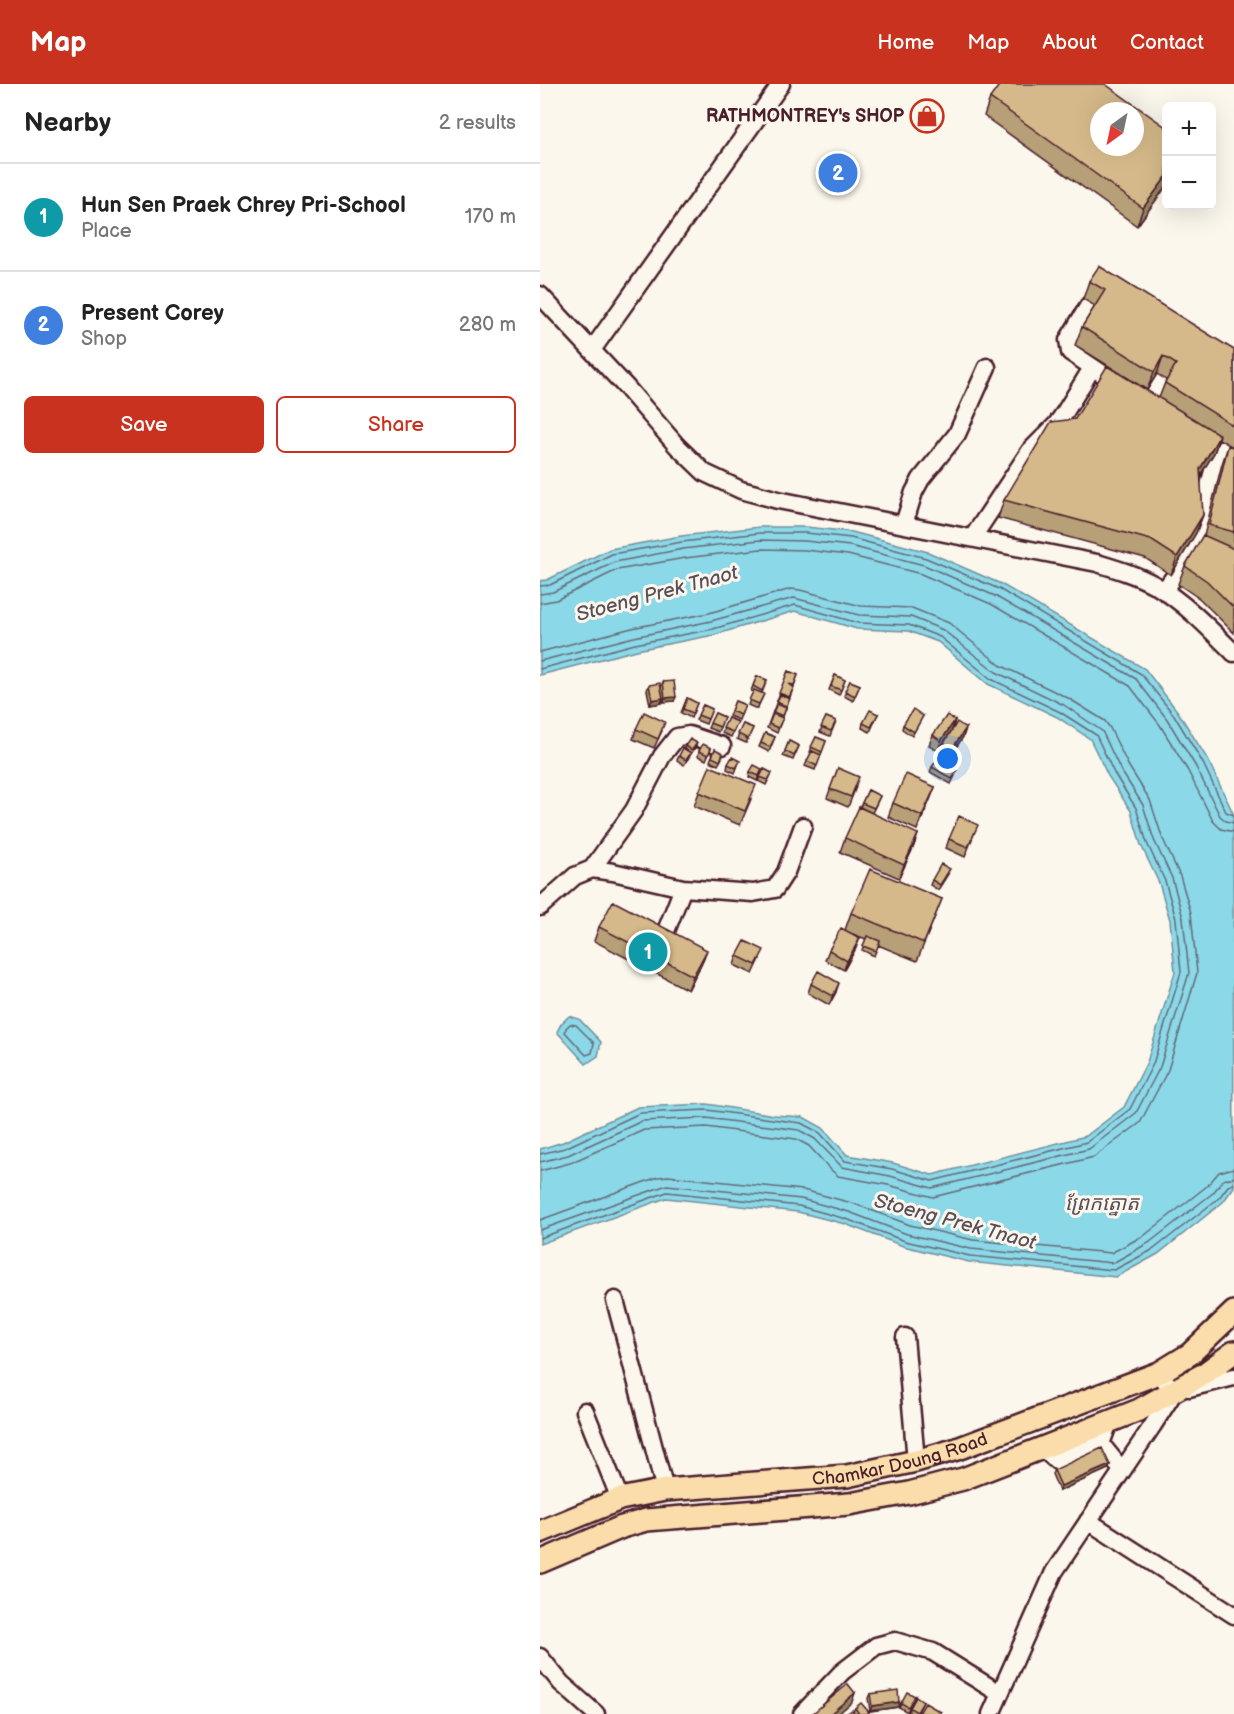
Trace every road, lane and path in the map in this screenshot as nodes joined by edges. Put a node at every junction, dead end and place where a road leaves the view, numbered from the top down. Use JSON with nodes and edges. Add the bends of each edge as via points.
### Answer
{"nodes":[{"id":1,"x":781,"y":84,"type":"edge"},
{"id":2,"x":540,"y":295,"type":"edge"},
{"id":3,"x":1089,"y":305,"type":"dead end"},
{"id":4,"x":592,"y":350,"type":"junction"},
{"id":5,"x":987,"y":367,"type":"dead end"},
{"id":6,"x":1092,"y":368,"type":"junction"},
{"id":7,"x":1130,"y":392,"type":"edge"},
{"id":8,"x":1180,"y":424,"type":"edge"},
{"id":9,"x":1227,"y":453,"type":"edge"},
{"id":10,"x":904,"y":524,"type":"junction"},
{"id":11,"x":973,"y":537,"type":"junction"},
{"id":12,"x":1196,"y":546,"type":"junction"},
{"id":13,"x":1215,"y":552,"type":"edge"},
{"id":14,"x":1164,"y":591,"type":"junction"},
{"id":15,"x":1234,"y":653,"type":"edge"},
{"id":16,"x":722,"y":746,"type":"dead end"},
{"id":17,"x":802,"y":826,"type":"dead end"},
{"id":18,"x":592,"y":869,"type":"junction"},
{"id":19,"x":683,"y":888,"type":"junction"},
{"id":20,"x":540,"y":907,"type":"edge"},
{"id":21,"x":666,"y":931,"type":"edge"},
{"id":22,"x":615,"y":1300,"type":"dead end"},
{"id":23,"x":1234,"y":1312,"type":"edge"},
{"id":24,"x":905,"y":1337,"type":"dead end"},
{"id":25,"x":1234,"y":1352,"type":"edge"},
{"id":26,"x":1159,"y":1373,"type":"junction"},
{"id":27,"x":1234,"y":1377,"type":"edge"},
{"id":28,"x":1174,"y":1392,"type":"junction"},
{"id":29,"x":585,"y":1411,"type":"dead end"},
{"id":30,"x":1110,"y":1422,"type":"junction"},
{"id":31,"x":1101,"y":1444,"type":"junction"},
{"id":32,"x":1041,"y":1448,"type":"junction"},
{"id":33,"x":916,"y":1461,"type":"junction"},
{"id":34,"x":1122,"y":1470,"type":"junction"},
{"id":35,"x":665,"y":1490,"type":"junction"},
{"id":36,"x":620,"y":1499,"type":"junction"},
{"id":37,"x":1088,"y":1521,"type":"junction"},
{"id":38,"x":540,"y":1532,"type":"edge"},
{"id":39,"x":540,"y":1562,"type":"edge"},
{"id":40,"x":1234,"y":1615,"type":"edge"},
{"id":41,"x":540,"y":1657,"type":"edge"},
{"id":42,"x":999,"y":1694,"type":"junction"},
{"id":43,"x":596,"y":1714,"type":"edge"},
{"id":44,"x":801,"y":1714,"type":"edge"},
{"id":45,"x":990,"y":1714,"type":"edge"}],
"edges":[{"from":1,"to":4,"type":"street"},
{"from":2,"to":4,"type":"street"},
{"from":3,"to":6,"type":"street","via":[[1072,331],[1068,346],[1070,352]]},
{"from":4,"to":10,"type":"street","via":[[705,473],[741,490],[778,500]]},
{"from":5,"to":10,"type":"street","via":[[957,434],[914,492]]},
{"from":6,"to":7,"type":"street"},
{"from":6,"to":11,"type":"street","via":[[1056,425],[1030,451]]},
{"from":8,"to":9,"type":"street"},
{"from":9,"to":12,"type":"street","via":[[1208,489]]},
{"from":10,"to":11,"type":"street"},
{"from":11,"to":14,"type":"street","via":[[1097,563]]},
{"from":12,"to":13,"type":"street"},
{"from":12,"to":14,"type":"street"},
{"from":14,"to":15,"type":"street"},
{"from":16,"to":18,"type":"street","via":[[689,735],[677,737],[662,756],[634,810]]},
{"from":17,"to":19,"type":"street","via":[[786,872],[775,889],[753,893]]},
{"from":18,"to":19,"type":"street"},
{"from":18,"to":20,"type":"street","via":[[575,876]]},
{"from":19,"to":21,"type":"street"},
{"from":22,"to":35,"type":"street"},
{"from":23,"to":26,"type":"main road","name":"Chamkar Doung Road","via":[[1190,1354]]},
{"from":24,"to":33,"type":"street"},
{"from":25,"to":28,"type":"main road","name":"Chamkar Doung Road"},
{"from":26,"to":28,"type":"street"},
{"from":26,"to":33,"type":"main road","name":"Chamkar Doung Road"},
{"from":27,"to":28,"type":"street"},
{"from":28,"to":30,"type":"main road","name":"Chamkar Doung Road"},
{"from":28,"to":34,"type":"street"},
{"from":29,"to":36,"type":"street"},
{"from":30,"to":31,"type":"street"},
{"from":30,"to":32,"type":"main road","name":"Chamkar Doung Road"},
{"from":31,"to":32,"type":"street","via":[[1057,1461]]},
{"from":31,"to":34,"type":"street"},
{"from":32,"to":39,"type":"main road","name":"Chamkar Doung Road","via":[[963,1479],[899,1495],[849,1504],[646,1520]]},
{"from":33,"to":35,"type":"main road","name":"Chamkar Doung Road","via":[[847,1476]]},
{"from":34,"to":37,"type":"street"},
{"from":35,"to":36,"type":"main road","name":"Chamkar Doung Road"},
{"from":36,"to":38,"type":"main road","name":"Chamkar Doung Road"},
{"from":37,"to":40,"type":"street"},
{"from":37,"to":42,"type":"street","via":[[1054,1572]]},
{"from":41,"to":43,"type":"street","via":[[561,1683]]},
{"from":42,"to":44,"type":"street","via":[[933,1652],[895,1641],[876,1646],[842,1672]]},
{"from":42,"to":45,"type":"street"}]}
